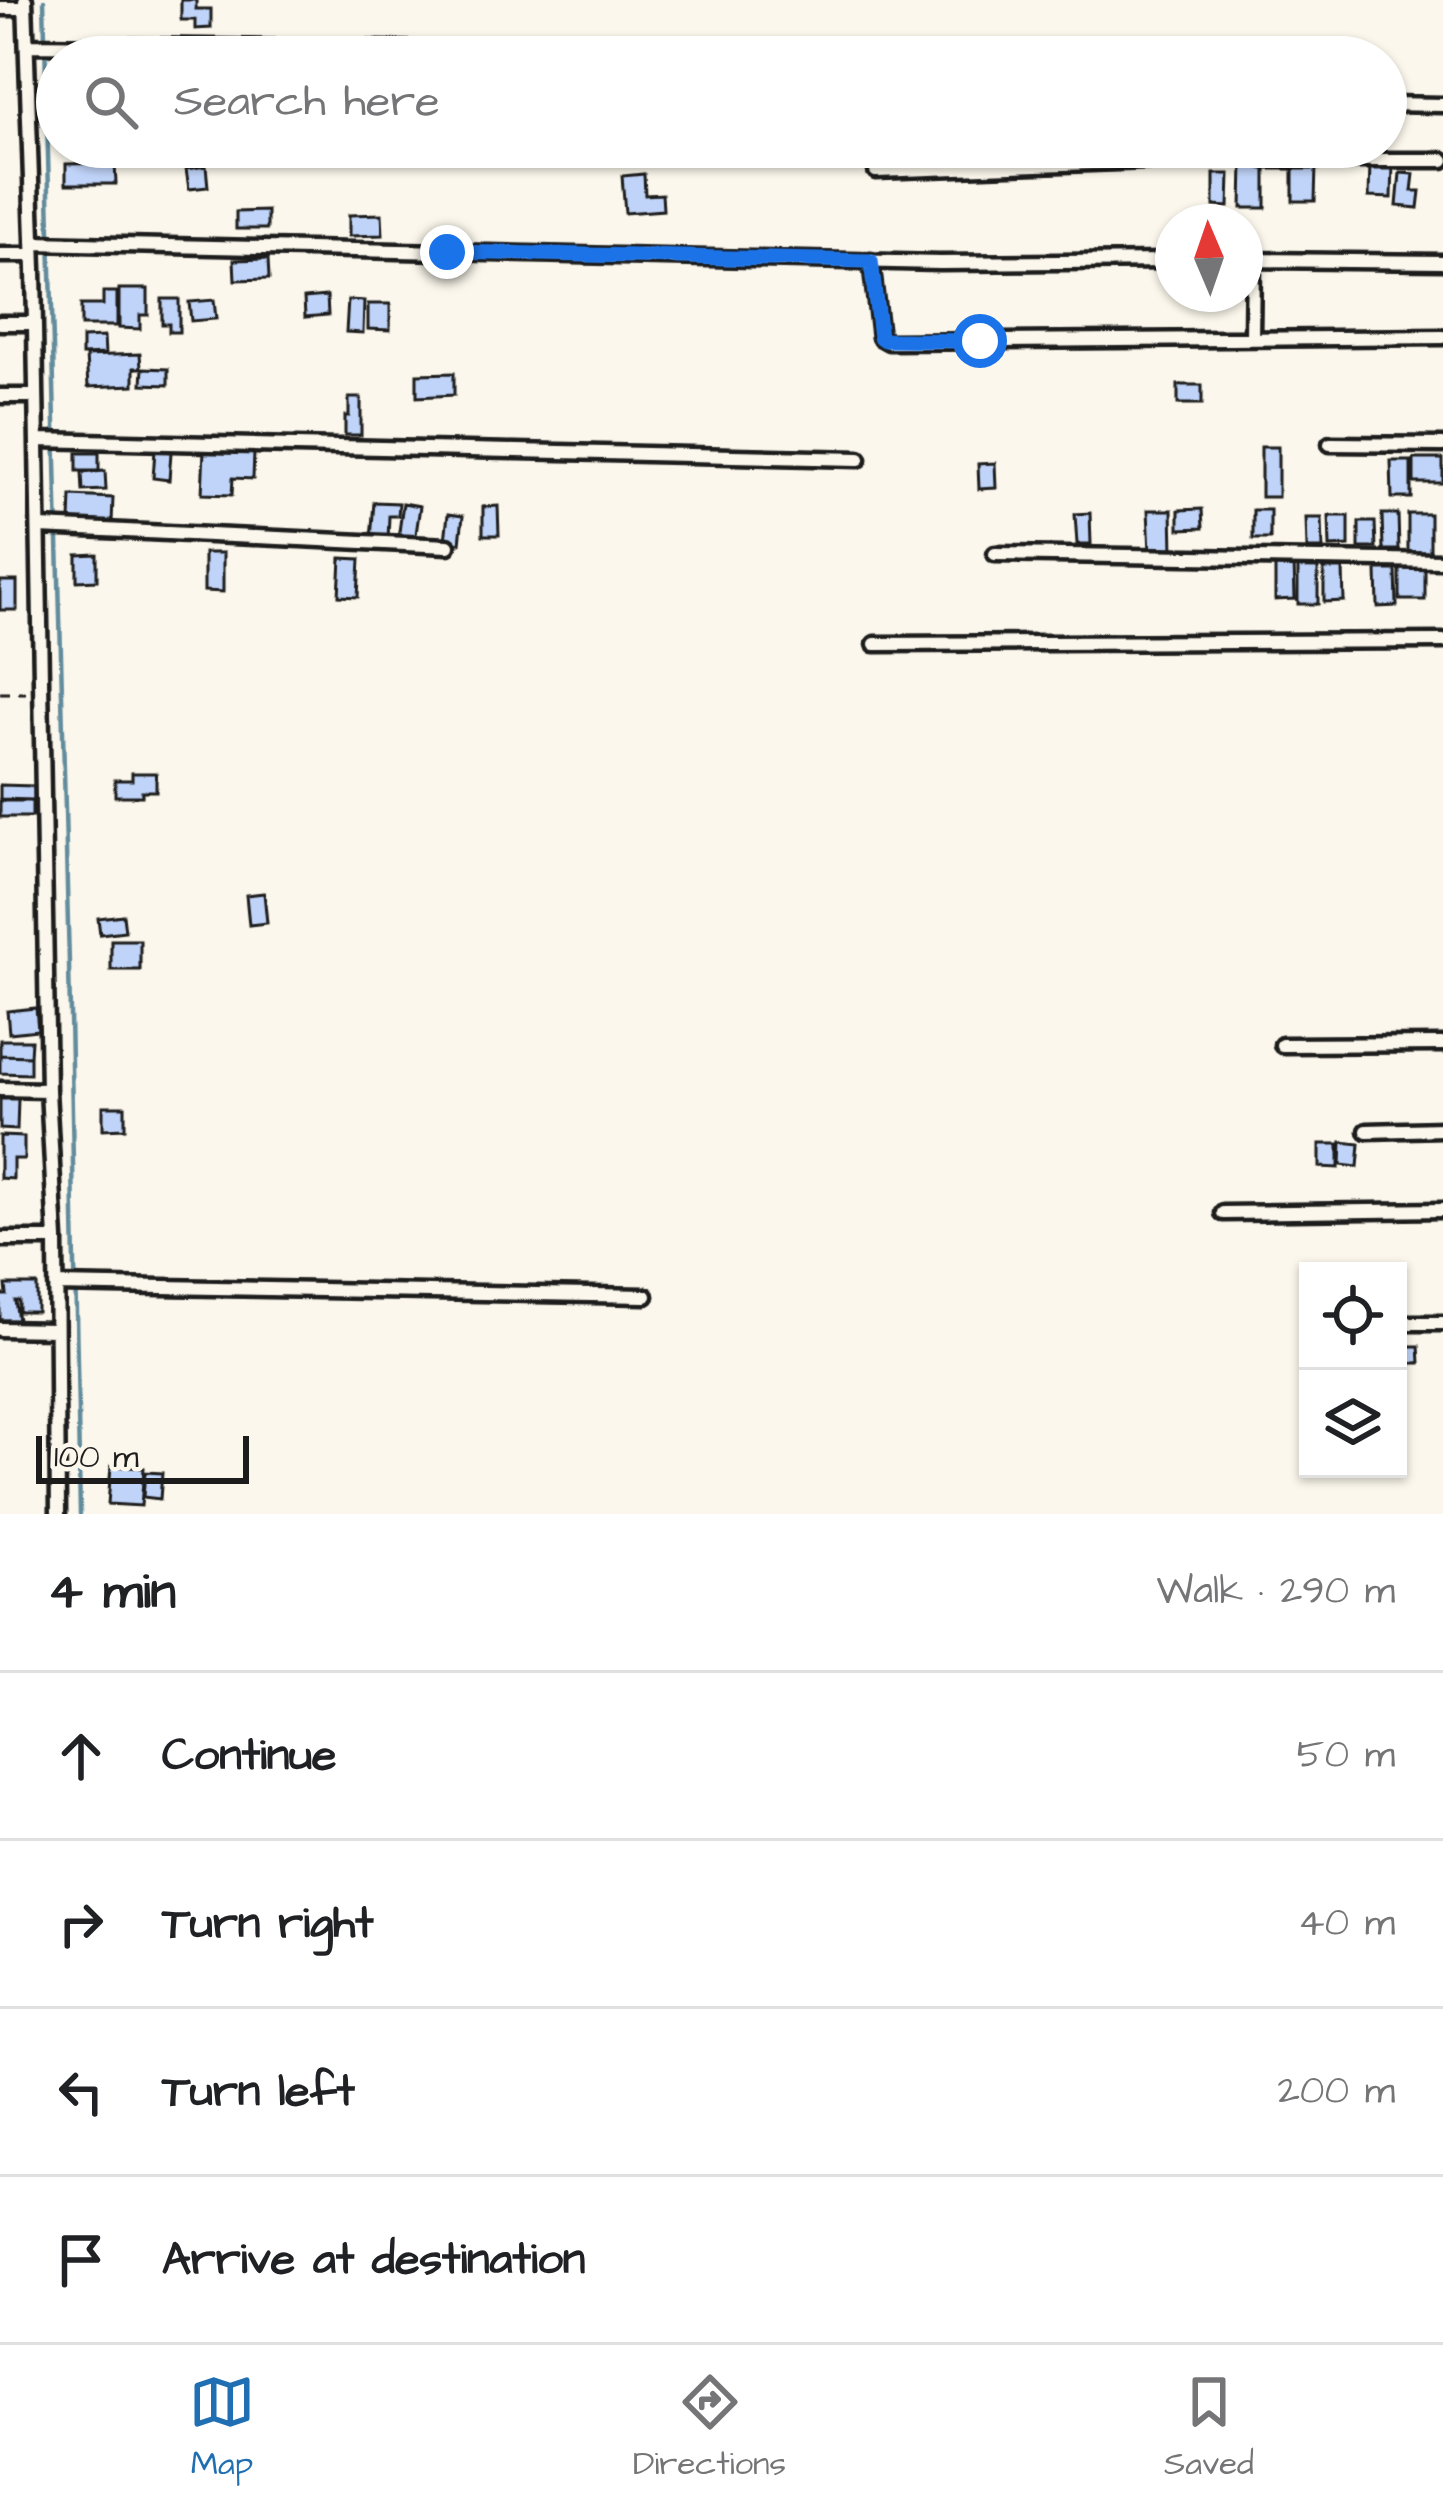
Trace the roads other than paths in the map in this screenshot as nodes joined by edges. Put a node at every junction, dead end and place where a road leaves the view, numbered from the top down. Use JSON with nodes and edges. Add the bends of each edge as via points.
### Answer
{"nodes":[{"id":1,"x":25,"y":4,"type":"edge"},
{"id":2,"x":0,"y":8,"type":"edge"},
{"id":3,"x":33,"y":45,"type":"junction"},
{"id":4,"x":36,"y":45,"type":"edge"},
{"id":5,"x":1407,"y":104,"type":"edge"},
{"id":6,"x":1443,"y":105,"type":"edge"},
{"id":7,"x":1407,"y":160,"type":"edge"},
{"id":8,"x":1443,"y":160,"type":"edge"},
{"id":9,"x":936,"y":168,"type":"edge"},
{"id":10,"x":876,"y":171,"type":"dead end"},
{"id":11,"x":36,"y":247,"type":"junction"},
{"id":12,"x":0,"y":255,"type":"edge"},
{"id":13,"x":1263,"y":260,"type":"edge"},
{"id":14,"x":871,"y":261,"type":"junction"},
{"id":15,"x":1155,"y":261,"type":"edge"},
{"id":16,"x":1443,"y":262,"type":"edge"},
{"id":17,"x":1251,"y":312,"type":"edge"},
{"id":18,"x":0,"y":323,"type":"edge"},
{"id":19,"x":34,"y":323,"type":"junction"},
{"id":20,"x":1443,"y":337,"type":"edge"},
{"id":21,"x":1252,"y":338,"type":"junction"},
{"id":22,"x":0,"y":395,"type":"edge"},
{"id":23,"x":36,"y":396,"type":"junction"},
{"id":24,"x":41,"y":440,"type":"junction"},
{"id":25,"x":1330,"y":444,"type":"dead end"},
{"id":26,"x":1443,"y":445,"type":"edge"},
{"id":27,"x":860,"y":459,"type":"dead end"},
{"id":28,"x":44,"y":527,"type":"junction"},
{"id":29,"x":448,"y":546,"type":"dead end"},
{"id":30,"x":995,"y":554,"type":"dead end"},
{"id":31,"x":1443,"y":562,"type":"edge"},
{"id":32,"x":1443,"y":641,"type":"edge"},
{"id":33,"x":875,"y":644,"type":"dead end"},
{"id":34,"x":1282,"y":1045,"type":"dead end"},
{"id":35,"x":1443,"y":1045,"type":"edge"},
{"id":36,"x":0,"y":1090,"type":"edge"},
{"id":37,"x":48,"y":1090,"type":"junction"},
{"id":38,"x":1443,"y":1129,"type":"edge"},
{"id":39,"x":1367,"y":1131,"type":"dead end"},
{"id":40,"x":1443,"y":1210,"type":"edge"},
{"id":41,"x":1223,"y":1214,"type":"dead end"},
{"id":42,"x":0,"y":1239,"type":"edge"},
{"id":43,"x":56,"y":1239,"type":"junction"},
{"id":44,"x":61,"y":1285,"type":"junction"},
{"id":45,"x":646,"y":1296,"type":"dead end"},
{"id":46,"x":1407,"y":1323,"type":"edge"},
{"id":47,"x":1443,"y":1323,"type":"edge"},
{"id":48,"x":0,"y":1329,"type":"edge"},
{"id":49,"x":56,"y":1330,"type":"junction"},
{"id":50,"x":58,"y":1514,"type":"edge"}],
"edges":[{"from":1,"to":2,"type":"street"},
{"from":1,"to":3,"type":"street"},
{"from":3,"to":4,"type":"street"},
{"from":3,"to":11,"type":"street"},
{"from":5,"to":6,"type":"street"},
{"from":7,"to":8,"type":"street"},
{"from":9,"to":10,"type":"street"},
{"from":11,"to":12,"type":"street"},
{"from":11,"to":14,"type":"street"},
{"from":11,"to":19,"type":"street"},
{"from":13,"to":16,"type":"street"},
{"from":14,"to":15,"type":"street"},
{"from":14,"to":21,"type":"street","via":[[880,337],[889,342]]},
{"from":17,"to":21,"type":"street"},
{"from":18,"to":19,"type":"street"},
{"from":19,"to":23,"type":"street"},
{"from":20,"to":21,"type":"street"},
{"from":22,"to":23,"type":"street"},
{"from":23,"to":24,"type":"street"},
{"from":24,"to":27,"type":"street"},
{"from":24,"to":28,"type":"street"},
{"from":25,"to":26,"type":"street"},
{"from":28,"to":29,"type":"street"},
{"from":28,"to":37,"type":"street"},
{"from":30,"to":31,"type":"street"},
{"from":32,"to":33,"type":"street"},
{"from":34,"to":35,"type":"street"},
{"from":36,"to":37,"type":"street"},
{"from":37,"to":43,"type":"street"},
{"from":38,"to":39,"type":"street"},
{"from":40,"to":41,"type":"street"},
{"from":42,"to":43,"type":"street"},
{"from":43,"to":44,"type":"street"},
{"from":44,"to":45,"type":"street"},
{"from":44,"to":49,"type":"street"},
{"from":46,"to":47,"type":"street"},
{"from":48,"to":49,"type":"street"},
{"from":49,"to":50,"type":"street"}]}
